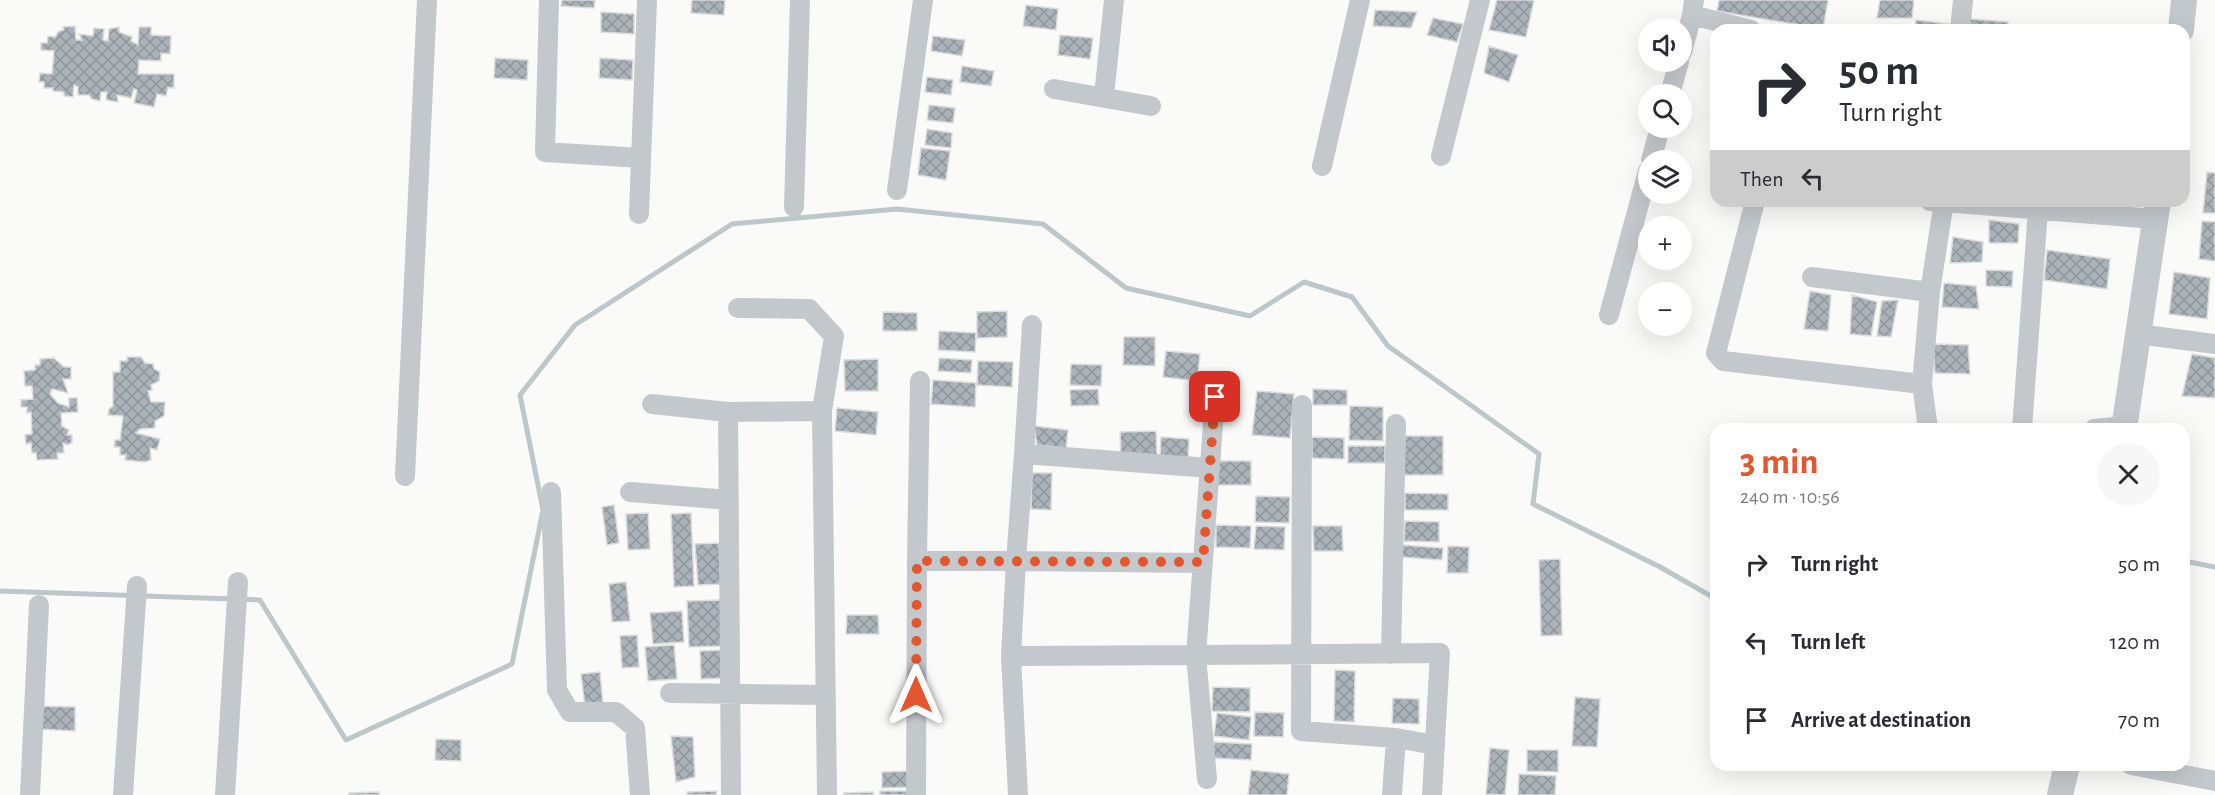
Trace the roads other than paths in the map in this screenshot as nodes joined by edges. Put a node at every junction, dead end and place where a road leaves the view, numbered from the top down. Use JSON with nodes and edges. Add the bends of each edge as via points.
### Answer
{"nodes":[{"id":1,"x":427,"y":0,"type":"edge"},
{"id":2,"x":549,"y":0,"type":"edge"},
{"id":3,"x":647,"y":0,"type":"edge"},
{"id":4,"x":800,"y":0,"type":"edge"},
{"id":5,"x":923,"y":0,"type":"edge"},
{"id":6,"x":1114,"y":0,"type":"edge"},
{"id":7,"x":1360,"y":0,"type":"edge"},
{"id":8,"x":1480,"y":0,"type":"edge"},
{"id":9,"x":1963,"y":0,"type":"edge"},
{"id":10,"x":2184,"y":0,"type":"edge"},
{"id":11,"x":1693,"y":8,"type":"edge"},
{"id":12,"x":1735,"y":24,"type":"edge"},
{"id":13,"x":1961,"y":24,"type":"edge"},
{"id":14,"x":2182,"y":24,"type":"edge"},
{"id":15,"x":1054,"y":89,"type":"dead end"},
{"id":16,"x":1104,"y":96,"type":"junction"},
{"id":17,"x":1151,"y":106,"type":"dead end"},
{"id":18,"x":1442,"y":156,"type":"dead end"},
{"id":19,"x":641,"y":158,"type":"junction"},
{"id":20,"x":1322,"y":166,"type":"dead end"},
{"id":21,"x":897,"y":190,"type":"dead end"},
{"id":22,"x":1639,"y":204,"type":"edge"},
{"id":23,"x":794,"y":207,"type":"dead end"},
{"id":24,"x":1753,"y":207,"type":"edge"},
{"id":25,"x":1939,"y":207,"type":"edge"},
{"id":26,"x":2005,"y":207,"type":"edge"},
{"id":27,"x":2038,"y":210,"type":"junction"},
{"id":28,"x":2157,"y":210,"type":"edge"},
{"id":29,"x":639,"y":214,"type":"dead end"},
{"id":30,"x":1812,"y":277,"type":"dead end"},
{"id":31,"x":1930,"y":292,"type":"junction"},
{"id":32,"x":738,"y":308,"type":"dead end"},
{"id":33,"x":1609,"y":315,"type":"dead end"},
{"id":34,"x":1032,"y":325,"type":"dead end"},
{"id":35,"x":2138,"y":334,"type":"junction"},
{"id":36,"x":2215,"y":344,"type":"edge"},
{"id":37,"x":920,"y":381,"type":"dead end"},
{"id":38,"x":1922,"y":384,"type":"junction"},
{"id":39,"x":1215,"y":397,"type":"dead end"},
{"id":40,"x":652,"y":404,"type":"dead end"},
{"id":41,"x":1302,"y":405,"type":"dead end"},
{"id":42,"x":822,"y":411,"type":"junction"},
{"id":43,"x":728,"y":412,"type":"junction"},
{"id":44,"x":1927,"y":423,"type":"edge"},
{"id":45,"x":2022,"y":423,"type":"edge"},
{"id":46,"x":2126,"y":423,"type":"edge"},
{"id":47,"x":1396,"y":424,"type":"dead end"},
{"id":48,"x":1024,"y":454,"type":"junction"},
{"id":49,"x":1210,"y":468,"type":"junction"},
{"id":50,"x":405,"y":476,"type":"dead end"},
{"id":51,"x":551,"y":492,"type":"dead end"},
{"id":52,"x":630,"y":492,"type":"dead end"},
{"id":53,"x":729,"y":500,"type":"junction"},
{"id":54,"x":917,"y":561,"type":"junction"},
{"id":55,"x":1016,"y":561,"type":"junction"},
{"id":56,"x":1203,"y":562,"type":"junction"},
{"id":57,"x":238,"y":582,"type":"dead end"},
{"id":58,"x":137,"y":586,"type":"dead end"},
{"id":59,"x":39,"y":605,"type":"dead end"},
{"id":60,"x":1391,"y":654,"type":"junction"},
{"id":61,"x":1196,"y":655,"type":"junction"},
{"id":62,"x":1300,"y":655,"type":"junction"},
{"id":63,"x":1011,"y":656,"type":"junction"},
{"id":64,"x":670,"y":693,"type":"dead end"},
{"id":65,"x":729,"y":693,"type":"junction"},
{"id":66,"x":824,"y":695,"type":"junction"},
{"id":67,"x":1396,"y":738,"type":"junction"},
{"id":68,"x":1435,"y":745,"type":"junction"},
{"id":69,"x":2066,"y":771,"type":"edge"},
{"id":70,"x":2162,"y":771,"type":"edge"},
{"id":71,"x":1207,"y":779,"type":"dead end"},
{"id":72,"x":2215,"y":781,"type":"edge"},
{"id":73,"x":30,"y":795,"type":"edge"},
{"id":74,"x":123,"y":795,"type":"edge"},
{"id":75,"x":225,"y":795,"type":"edge"},
{"id":76,"x":640,"y":795,"type":"edge"},
{"id":77,"x":731,"y":795,"type":"edge"},
{"id":78,"x":826,"y":795,"type":"edge"},
{"id":79,"x":916,"y":795,"type":"edge"},
{"id":80,"x":1018,"y":795,"type":"edge"},
{"id":81,"x":1392,"y":795,"type":"edge"},
{"id":82,"x":1432,"y":795,"type":"edge"},
{"id":83,"x":2060,"y":795,"type":"edge"}],
"edges":[{"from":1,"to":50,"type":"street"},
{"from":2,"to":19,"type":"street","via":[[545,152]]},
{"from":3,"to":19,"type":"street"},
{"from":4,"to":23,"type":"street"},
{"from":5,"to":21,"type":"street"},
{"from":6,"to":16,"type":"street"},
{"from":7,"to":20,"type":"street"},
{"from":8,"to":18,"type":"street"},
{"from":9,"to":13,"type":"street"},
{"from":10,"to":14,"type":"street"},
{"from":11,"to":12,"type":"street"},
{"from":15,"to":16,"type":"street"},
{"from":16,"to":17,"type":"street"},
{"from":19,"to":29,"type":"street"},
{"from":22,"to":33,"type":"street"},
{"from":24,"to":38,"type":"street","via":[[1716,353],[1723,361]]},
{"from":25,"to":31,"type":"street"},
{"from":26,"to":27,"type":"street"},
{"from":27,"to":28,"type":"street"},
{"from":27,"to":45,"type":"street"},
{"from":28,"to":35,"type":"street"},
{"from":30,"to":31,"type":"street"},
{"from":31,"to":38,"type":"street"},
{"from":32,"to":42,"type":"street","via":[[808,309],[834,336]]},
{"from":34,"to":48,"type":"street"},
{"from":35,"to":36,"type":"street"},
{"from":35,"to":46,"type":"street"},
{"from":37,"to":54,"type":"street"},
{"from":38,"to":44,"type":"street"},
{"from":39,"to":49,"type":"street"},
{"from":40,"to":43,"type":"street"},
{"from":41,"to":62,"type":"street"},
{"from":42,"to":43,"type":"street"},
{"from":42,"to":66,"type":"street"},
{"from":43,"to":53,"type":"street"},
{"from":47,"to":60,"type":"street"},
{"from":48,"to":49,"type":"street"},
{"from":48,"to":55,"type":"street"},
{"from":49,"to":56,"type":"street"},
{"from":51,"to":76,"type":"street","via":[[557,690],[570,712],[616,712],[635,728]]},
{"from":52,"to":53,"type":"street"},
{"from":53,"to":65,"type":"street"},
{"from":54,"to":55,"type":"street"},
{"from":54,"to":79,"type":"street"},
{"from":55,"to":56,"type":"street"},
{"from":55,"to":63,"type":"street"},
{"from":56,"to":61,"type":"street"},
{"from":57,"to":75,"type":"street"},
{"from":58,"to":74,"type":"street"},
{"from":59,"to":73,"type":"street"},
{"from":60,"to":62,"type":"street"},
{"from":60,"to":68,"type":"street","via":[[1440,653]]},
{"from":61,"to":62,"type":"street"},
{"from":61,"to":63,"type":"street"},
{"from":61,"to":71,"type":"street"},
{"from":62,"to":67,"type":"street","via":[[1301,731]]},
{"from":63,"to":80,"type":"street"},
{"from":64,"to":65,"type":"street"},
{"from":65,"to":66,"type":"street"},
{"from":65,"to":77,"type":"street"},
{"from":66,"to":78,"type":"street"},
{"from":67,"to":68,"type":"street"},
{"from":67,"to":81,"type":"street"},
{"from":68,"to":82,"type":"street"},
{"from":69,"to":83,"type":"street"},
{"from":70,"to":72,"type":"street"}]}
